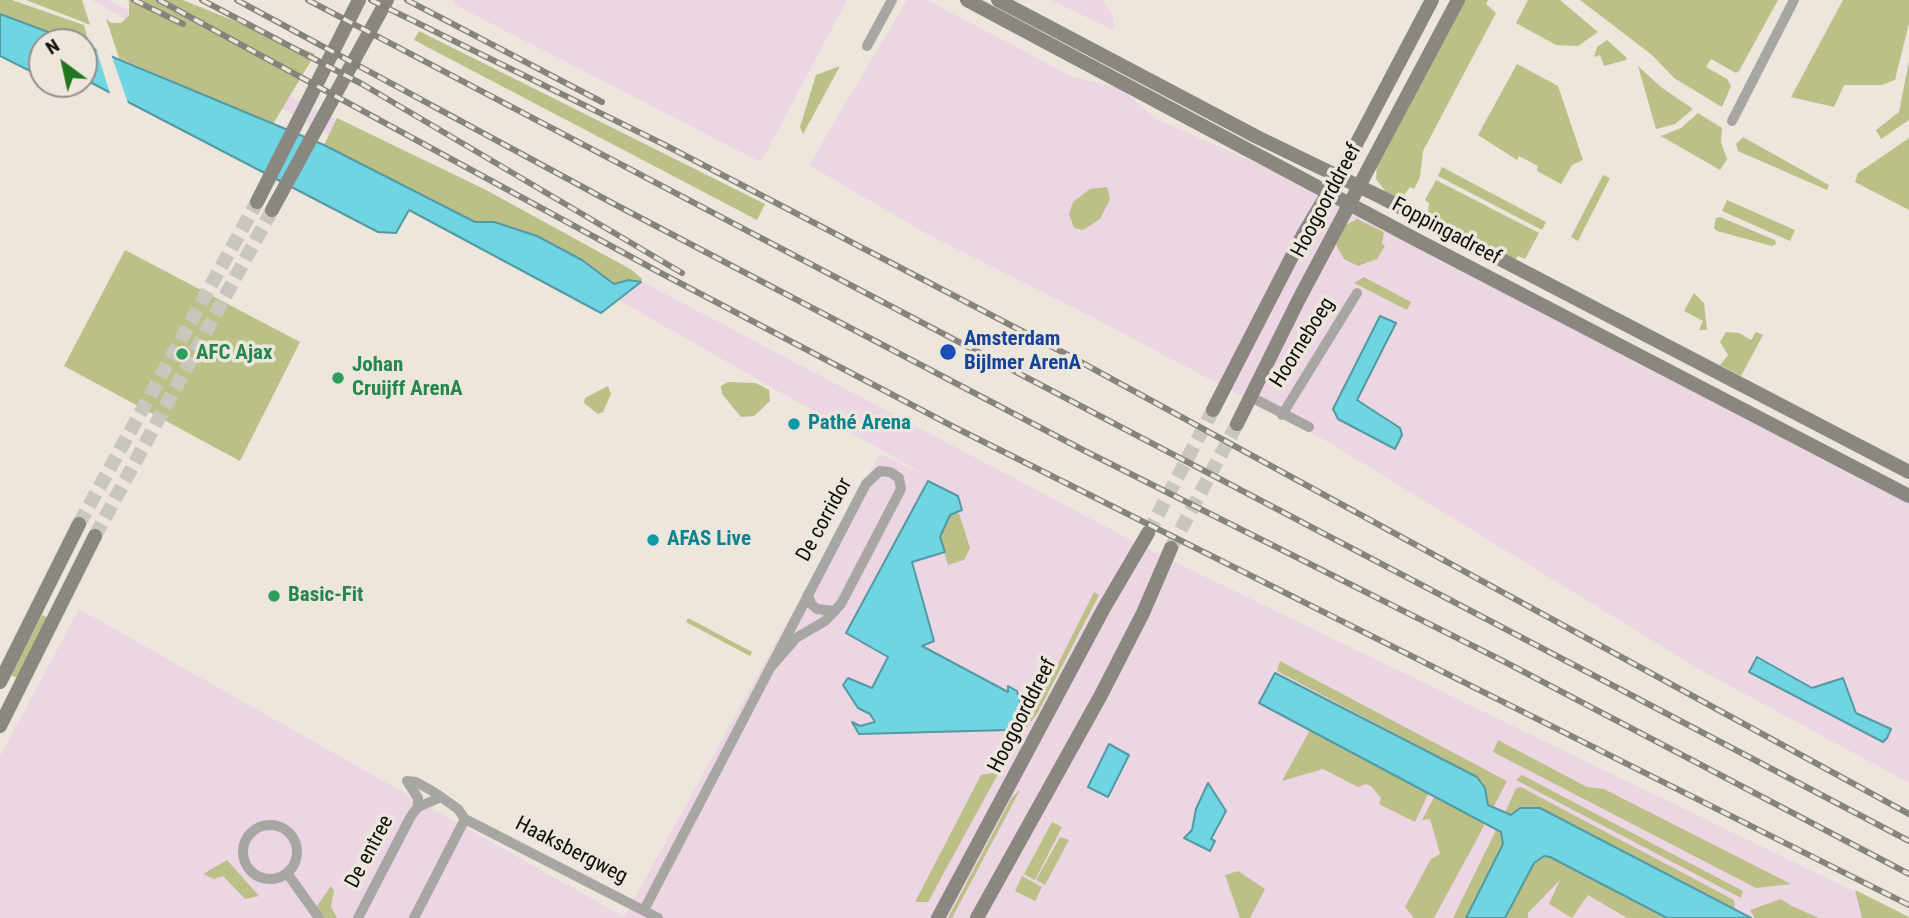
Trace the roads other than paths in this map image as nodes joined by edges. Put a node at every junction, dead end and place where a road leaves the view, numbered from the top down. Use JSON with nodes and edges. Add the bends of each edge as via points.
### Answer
{"nodes":[{"id":1,"x":359,"y":0,"type":"edge"},
{"id":2,"x":387,"y":0,"type":"edge"},
{"id":3,"x":967,"y":0,"type":"edge"},
{"id":4,"x":998,"y":0,"type":"edge"},
{"id":5,"x":1432,"y":0,"type":"edge"},
{"id":6,"x":1458,"y":0,"type":"edge"},
{"id":7,"x":1794,"y":0,"type":"edge"},
{"id":8,"x":889,"y":5,"type":"edge"},
{"id":9,"x":867,"y":46,"type":"dead end"},
{"id":10,"x":1732,"y":121,"type":"dead end"},
{"id":11,"x":1338,"y":176,"type":"junction"},
{"id":12,"x":1360,"y":187,"type":"junction"},
{"id":13,"x":1328,"y":191,"type":"junction"},
{"id":14,"x":257,"y":202,"type":"tunnel mouth"},
{"id":15,"x":1349,"y":205,"type":"junction"},
{"id":16,"x":272,"y":209,"type":"tunnel mouth"},
{"id":17,"x":1357,"y":292,"type":"dead end"},
{"id":18,"x":1251,"y":397,"type":"junction"},
{"id":19,"x":1213,"y":410,"type":"tunnel mouth"},
{"id":20,"x":1282,"y":415,"type":"junction"},
{"id":21,"x":1237,"y":424,"type":"tunnel mouth"},
{"id":22,"x":1309,"y":427,"type":"dead end"},
{"id":23,"x":1909,"y":472,"type":"edge"},
{"id":24,"x":1909,"y":496,"type":"edge"},
{"id":25,"x":79,"y":524,"type":"tunnel mouth"},
{"id":26,"x":1148,"y":533,"type":"tunnel mouth"},
{"id":27,"x":95,"y":536,"type":"tunnel mouth"},
{"id":28,"x":1171,"y":548,"type":"tunnel mouth"},
{"id":29,"x":808,"y":594,"type":"junction"},
{"id":30,"x":835,"y":611,"type":"junction"},
{"id":31,"x":14,"y":653,"type":"junction"},
{"id":32,"x":0,"y":663,"type":"edge"},
{"id":33,"x":771,"y":667,"type":"junction"},
{"id":34,"x":0,"y":682,"type":"edge"},
{"id":35,"x":0,"y":726,"type":"edge"},
{"id":36,"x":439,"y":798,"type":"junction"},
{"id":37,"x":418,"y":807,"type":"junction"},
{"id":38,"x":465,"y":819,"type":"junction"},
{"id":39,"x":287,"y":873,"type":"junction"},
{"id":40,"x":644,"y":910,"type":"junction"},
{"id":41,"x":319,"y":918,"type":"edge"},
{"id":42,"x":358,"y":918,"type":"edge"},
{"id":43,"x":414,"y":918,"type":"edge"},
{"id":44,"x":658,"y":918,"type":"edge"},
{"id":45,"x":938,"y":918,"type":"edge"},
{"id":46,"x":977,"y":918,"type":"edge"}],
"edges":[{"from":1,"to":14,"type":"street"},
{"from":2,"to":16,"type":"street"},
{"from":3,"to":13,"type":"street","name":"Foppingadreef"},
{"from":4,"to":11,"type":"street","name":"Foppingadreef"},
{"from":5,"to":11,"type":"street","name":"Hoogoorddreef"},
{"from":6,"to":12,"type":"street","name":"Hoogoorddreef"},
{"from":7,"to":10,"type":"street"},
{"from":8,"to":9,"type":"street"},
{"from":11,"to":12,"type":"street","name":"Foppingadreef"},
{"from":11,"to":13,"type":"street","name":"Hoogoorddreef"},
{"from":12,"to":15,"type":"street","name":"Hoogoorddreef"},
{"from":12,"to":23,"type":"street","name":"Foppingadreef"},
{"from":13,"to":15,"type":"street","name":"Foppingadreef"},
{"from":13,"to":19,"type":"street","name":"Hoogoorddreef"},
{"from":15,"to":18,"type":"street","name":"Hoogoorddreef"},
{"from":15,"to":24,"type":"street","name":"Foppingadreef"},
{"from":17,"to":20,"type":"street","name":"Hoorneboeg"},
{"from":18,"to":20,"type":"street","name":"Hoorneboeg"},
{"from":18,"to":21,"type":"street","name":"Hoogoorddreef"},
{"from":20,"to":22,"type":"street","name":"Hoorneboeg"},
{"from":25,"to":31,"type":"street"},
{"from":26,"to":45,"type":"street","name":"Hoogoorddreef"},
{"from":27,"to":35,"type":"street"},
{"from":28,"to":46,"type":"street","via":[[1101,695]]},
{"from":29,"to":30,"type":"street","name":"De corridor","via":[[817,609]]},
{"from":29,"to":30,"type":"street","name":"De corridor","via":[[866,484],[880,471],[891,472],[899,478],[901,489]]},
{"from":29,"to":33,"type":"street","name":"De corridor"},
{"from":30,"to":33,"type":"street","name":"De corridor","via":[[796,638]]},
{"from":31,"to":32,"type":"street"},
{"from":31,"to":34,"type":"street"},
{"from":33,"to":40,"type":"street","name":"De corridor"},
{"from":36,"to":37,"type":"street","name":"De entree"},
{"from":36,"to":37,"type":"street","via":[[407,781],[418,798]]},
{"from":36,"to":38,"type":"street"},
{"from":37,"to":42,"type":"street","name":"De entree"},
{"from":38,"to":40,"type":"street","name":"Haaksbergweg"},
{"from":38,"to":43,"type":"street"},
{"from":39,"to":39,"type":"street","via":[[265,878],[247,865],[245,843],[256,829],[276,825],[293,837],[296,860]]},
{"from":39,"to":41,"type":"street"},
{"from":40,"to":44,"type":"street","name":"Haaksbergweg"}]}
